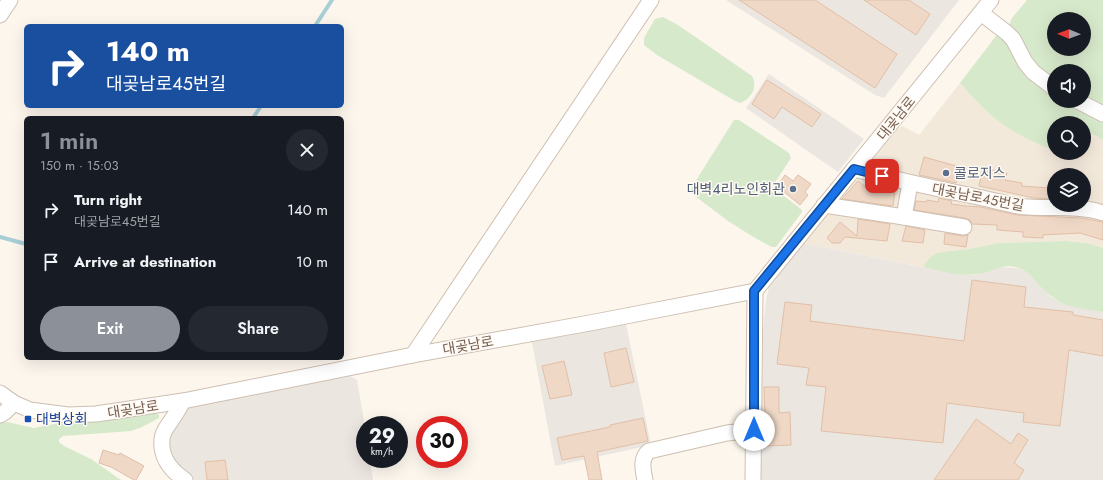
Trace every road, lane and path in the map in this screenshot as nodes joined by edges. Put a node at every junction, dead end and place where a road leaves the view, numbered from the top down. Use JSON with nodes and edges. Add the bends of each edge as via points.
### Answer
{"nodes":[{"id":1,"x":10,"y":0,"type":"edge"},
{"id":2,"x":651,"y":0,"type":"edge"},
{"id":3,"x":991,"y":0,"type":"edge"},
{"id":4,"x":981,"y":13,"type":"junction"},
{"id":5,"x":0,"y":15,"type":"edge"},
{"id":6,"x":1047,"y":83,"type":"edge"},
{"id":7,"x":1091,"y":108,"type":"edge"},
{"id":8,"x":1103,"y":114,"type":"edge"},
{"id":9,"x":854,"y":169,"type":"junction"},
{"id":10,"x":910,"y":183,"type":"junction"},
{"id":11,"x":824,"y":205,"type":"junction"},
{"id":12,"x":1103,"y":213,"type":"edge"},
{"id":13,"x":904,"y":217,"type":"junction"},
{"id":14,"x":964,"y":227,"type":"dead end"},
{"id":15,"x":754,"y":291,"type":"junction"},
{"id":16,"x":413,"y":355,"type":"junction"},
{"id":17,"x":0,"y":393,"type":"edge"},
{"id":18,"x":183,"y":401,"type":"junction"},
{"id":19,"x":14,"y":403,"type":"junction"},
{"id":20,"x":0,"y":415,"type":"edge"},
{"id":21,"x":754,"y":430,"type":"junction"},
{"id":22,"x":185,"y":480,"type":"edge"},
{"id":23,"x":645,"y":480,"type":"edge"},
{"id":24,"x":753,"y":480,"type":"edge"}],
"edges":[{"from":1,"to":5,"type":"street"},
{"from":2,"to":16,"type":"street"},
{"from":3,"to":4,"type":"street","name":"대곶남로"},
{"from":4,"to":6,"type":"street","via":[[1007,32],[1025,62]]},
{"from":4,"to":9,"type":"street","name":"대곶남로"},
{"from":7,"to":8,"type":"street"},
{"from":9,"to":10,"type":"street","name":"대곶남로45번길"},
{"from":9,"to":11,"type":"street","name":"대곶남로"},
{"from":10,"to":12,"type":"street","name":"대곶남로45번길","via":[[1016,205],[1036,208],[1069,207]]},
{"from":10,"to":13,"type":"street"},
{"from":11,"to":13,"type":"street"},
{"from":11,"to":15,"type":"street","name":"대곶남로"},
{"from":13,"to":14,"type":"street"},
{"from":15,"to":16,"type":"street","name":"대곶남로"},
{"from":15,"to":21,"type":"street"},
{"from":16,"to":18,"type":"street","name":"대곶남로"},
{"from":17,"to":19,"type":"street","name":"대곶남로"},
{"from":18,"to":19,"type":"street","name":"대곶남로","via":[[68,416],[30,410]]},
{"from":18,"to":22,"type":"street","name":"대곶남로","via":[[164,431],[162,440],[169,466]]},
{"from":19,"to":20,"type":"street"},
{"from":21,"to":23,"type":"street","via":[[726,433],[649,451],[643,461]]},
{"from":21,"to":24,"type":"street"}]}
